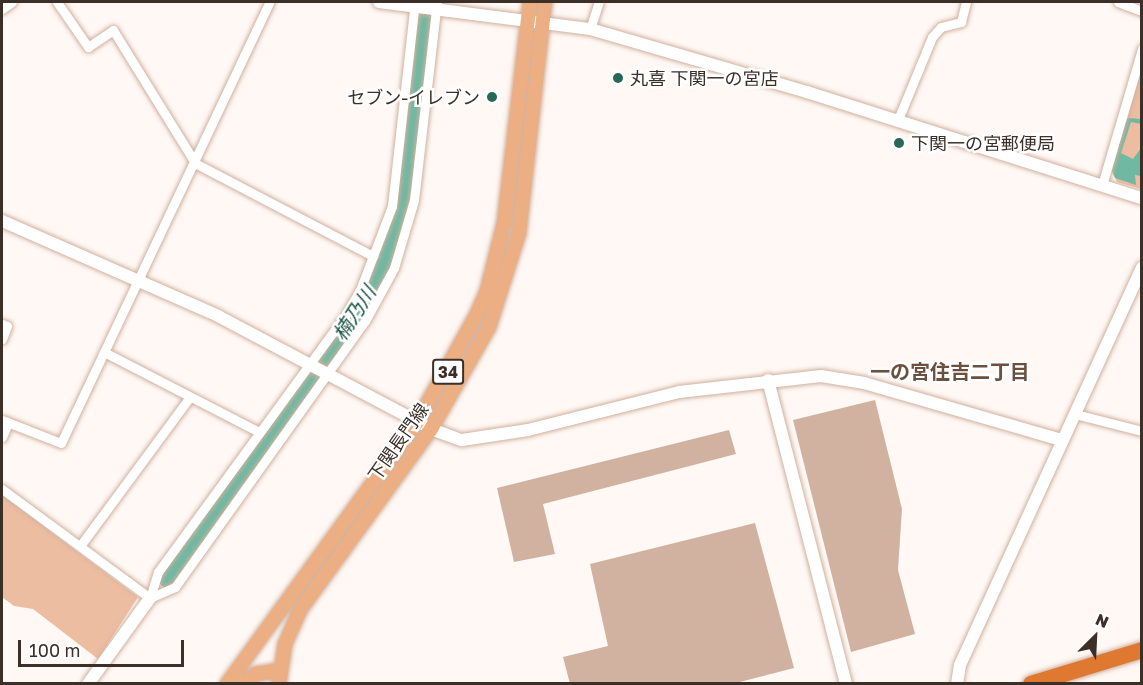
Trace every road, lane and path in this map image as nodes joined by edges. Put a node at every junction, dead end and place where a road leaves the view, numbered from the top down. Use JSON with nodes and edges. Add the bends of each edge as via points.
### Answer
{"nodes":[{"id":1,"x":12,"y":2,"type":"edge"},
{"id":2,"x":57,"y":2,"type":"edge"},
{"id":3,"x":269,"y":2,"type":"edge"},
{"id":4,"x":379,"y":2,"type":"edge"},
{"id":5,"x":530,"y":2,"type":"edge"},
{"id":6,"x":545,"y":2,"type":"edge"},
{"id":7,"x":599,"y":2,"type":"edge"},
{"id":8,"x":966,"y":2,"type":"edge"},
{"id":9,"x":1118,"y":2,"type":"edge"},
{"id":10,"x":416,"y":4,"type":"edge"},
{"id":11,"x":436,"y":5,"type":"edge"},
{"id":12,"x":2,"y":9,"type":"edge"},
{"id":13,"x":1142,"y":11,"type":"edge"},
{"id":14,"x":536,"y":20,"type":"junction"},
{"id":15,"x":590,"y":29,"type":"junction"},
{"id":16,"x":1142,"y":49,"type":"edge"},
{"id":17,"x":897,"y":122,"type":"junction"},
{"id":18,"x":195,"y":163,"type":"junction"},
{"id":19,"x":1102,"y":185,"type":"junction"},
{"id":20,"x":1142,"y":198,"type":"edge"},
{"id":21,"x":2,"y":221,"type":"edge"},
{"id":22,"x":373,"y":256,"type":"junction"},
{"id":23,"x":1142,"y":268,"type":"edge"},
{"id":24,"x":138,"y":280,"type":"junction"},
{"id":25,"x":2,"y":324,"type":"edge"},
{"id":26,"x":2,"y":339,"type":"edge"},
{"id":27,"x":104,"y":352,"type":"junction"},
{"id":28,"x":310,"y":364,"type":"junction"},
{"id":29,"x":326,"y":373,"type":"junction"},
{"id":30,"x":768,"y":380,"type":"junction"},
{"id":31,"x":190,"y":397,"type":"junction"},
{"id":32,"x":1074,"y":414,"type":"junction"},
{"id":33,"x":5,"y":422,"type":"edge"},
{"id":34,"x":417,"y":422,"type":"junction"},
{"id":35,"x":431,"y":429,"type":"junction"},
{"id":36,"x":1142,"y":431,"type":"edge"},
{"id":37,"x":258,"y":432,"type":"junction"},
{"id":38,"x":2,"y":437,"type":"edge"},
{"id":39,"x":1062,"y":440,"type":"junction"},
{"id":40,"x":2,"y":489,"type":"edge"},
{"id":41,"x":80,"y":546,"type":"junction"},
{"id":42,"x":150,"y":598,"type":"junction"},
{"id":43,"x":1142,"y":650,"type":"edge"},
{"id":44,"x":279,"y":680,"type":"edge"},
{"id":45,"x":88,"y":684,"type":"edge"},
{"id":46,"x":227,"y":684,"type":"edge"},
{"id":47,"x":243,"y":684,"type":"edge"},
{"id":48,"x":846,"y":684,"type":"edge"},
{"id":49,"x":957,"y":684,"type":"edge"},
{"id":50,"x":1031,"y":684,"type":"edge"}],
"edges":[{"from":1,"to":12,"type":"street"},
{"from":2,"to":18,"type":"street","via":[[88,47],[113,30]]},
{"from":3,"to":18,"type":"street"},
{"from":4,"to":10,"type":"street"},
{"from":5,"to":14,"type":"main road","name":"下関長門線","number":"34"},
{"from":6,"to":14,"type":"main road","name":"下関長門線","number":"34"},
{"from":7,"to":15,"type":"street"},
{"from":8,"to":17,"type":"street","via":[[961,22],[942,27],[932,37]]},
{"from":9,"to":13,"type":"street"},
{"from":10,"to":11,"type":"street"},
{"from":10,"to":22,"type":"street","via":[[392,206]]},
{"from":11,"to":14,"type":"street"},
{"from":11,"to":29,"type":"street","via":[[414,200],[399,254],[365,321]]},
{"from":14,"to":15,"type":"street"},
{"from":14,"to":34,"type":"main road","name":"下関長門線","number":"34","via":[[497,258],[487,291],[458,354]]},
{"from":14,"to":35,"type":"main road","name":"下関長門線","number":"34","via":[[526,184],[511,265],[483,342]]},
{"from":15,"to":17,"type":"street"},
{"from":16,"to":19,"type":"street"},
{"from":17,"to":19,"type":"street"},
{"from":18,"to":22,"type":"street"},
{"from":18,"to":24,"type":"street"},
{"from":19,"to":20,"type":"street"},
{"from":21,"to":24,"type":"street"},
{"from":22,"to":28,"type":"street","via":[[345,316]]},
{"from":23,"to":32,"type":"street"},
{"from":24,"to":27,"type":"street"},
{"from":24,"to":28,"type":"street"},
{"from":25,"to":26,"type":"street","via":[[7,326]]},
{"from":27,"to":31,"type":"street"},
{"from":27,"to":33,"type":"street","via":[[61,443]]},
{"from":28,"to":29,"type":"street"},
{"from":28,"to":37,"type":"street"},
{"from":29,"to":34,"type":"street"},
{"from":29,"to":42,"type":"street","via":[[175,587]]},
{"from":30,"to":35,"type":"street","via":[[679,393],[476,440],[447,437]]},
{"from":30,"to":39,"type":"street","via":[[821,376],[864,383]]},
{"from":30,"to":48,"type":"street"},
{"from":31,"to":37,"type":"street"},
{"from":31,"to":41,"type":"street"},
{"from":32,"to":36,"type":"street"},
{"from":32,"to":39,"type":"street"},
{"from":33,"to":38,"type":"street"},
{"from":34,"to":35,"type":"street"},
{"from":34,"to":46,"type":"main road","name":"下関長門線","number":"34"},
{"from":35,"to":44,"type":"main road","name":"下関長門線","number":"34","via":[[300,610],[285,644]]},
{"from":37,"to":42,"type":"street","via":[[158,572]]},
{"from":39,"to":49,"type":"street","via":[[960,665]]},
{"from":40,"to":41,"type":"street"},
{"from":41,"to":42,"type":"street"},
{"from":42,"to":45,"type":"street"},
{"from":43,"to":50,"type":"highway"},
{"from":44,"to":47,"type":"main road","name":"下関長門線","number":"34","via":[[256,674]]}]}
